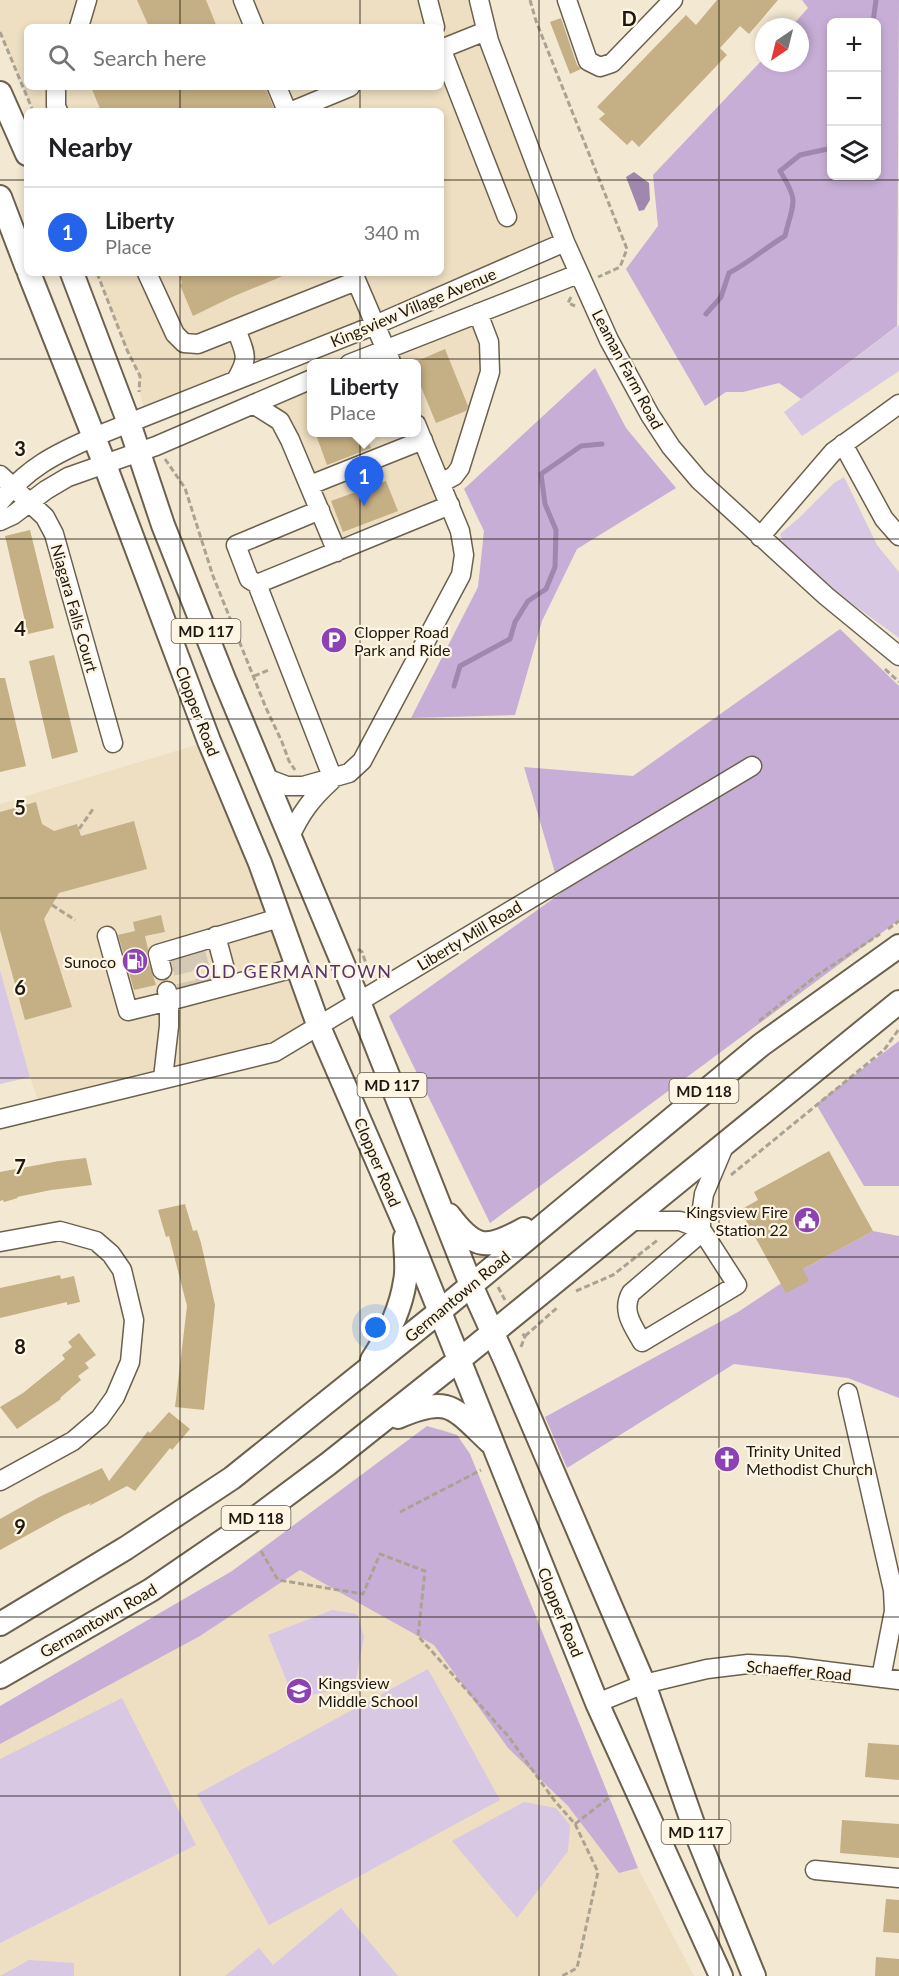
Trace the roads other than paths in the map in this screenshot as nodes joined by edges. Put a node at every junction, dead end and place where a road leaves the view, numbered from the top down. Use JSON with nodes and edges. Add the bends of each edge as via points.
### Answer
{"nodes":[{"id":1,"x":87,"y":0,"type":"edge"},
{"id":2,"x":243,"y":0,"type":"edge"},
{"id":3,"x":428,"y":0,"type":"edge"},
{"id":4,"x":479,"y":0,"type":"edge"},
{"id":5,"x":567,"y":0,"type":"edge"},
{"id":6,"x":673,"y":0,"type":"edge"},
{"id":7,"x":80,"y":24,"type":"edge"},
{"id":8,"x":253,"y":24,"type":"edge"},
{"id":9,"x":434,"y":24,"type":"edge"},
{"id":10,"x":486,"y":31,"type":"junction"},
{"id":11,"x":444,"y":48,"type":"edge"},
{"id":12,"x":444,"y":57,"type":"edge"},
{"id":13,"x":56,"y":90,"type":"edge"},
{"id":14,"x":278,"y":90,"type":"edge"},
{"id":15,"x":343,"y":90,"type":"edge"},
{"id":16,"x":0,"y":93,"type":"edge"},
{"id":17,"x":57,"y":108,"type":"edge"},
{"id":18,"x":286,"y":108,"type":"edge"},
{"id":19,"x":299,"y":108,"type":"edge"},
{"id":20,"x":24,"y":147,"type":"edge"},
{"id":21,"x":0,"y":197,"type":"edge"},
{"id":22,"x":507,"y":218,"type":"dead end"},
{"id":23,"x":5,"y":227,"type":"edge"},
{"id":24,"x":565,"y":242,"type":"junction"},
{"id":25,"x":24,"y":262,"type":"edge"},
{"id":26,"x":30,"y":276,"type":"edge"},
{"id":27,"x":73,"y":276,"type":"edge"},
{"id":28,"x":148,"y":276,"type":"edge"},
{"id":29,"x":354,"y":277,"type":"edge"},
{"id":30,"x":581,"y":280,"type":"junction"},
{"id":31,"x":478,"y":313,"type":"junction"},
{"id":32,"x":375,"y":325,"type":"junction"},
{"id":33,"x":236,"y":329,"type":"junction"},
{"id":34,"x":388,"y":356,"type":"edge"},
{"id":35,"x":371,"y":359,"type":"edge"},
{"id":36,"x":236,"y":380,"type":"junction"},
{"id":37,"x":307,"y":381,"type":"edge"},
{"id":38,"x":253,"y":404,"type":"junction"},
{"id":39,"x":899,"y":404,"type":"edge"},
{"id":40,"x":138,"y":419,"type":"junction"},
{"id":41,"x":421,"y":434,"type":"edge"},
{"id":42,"x":94,"y":437,"type":"junction"},
{"id":43,"x":410,"y":437,"type":"edge"},
{"id":44,"x":843,"y":444,"type":"junction"},
{"id":45,"x":147,"y":449,"type":"junction"},
{"id":46,"x":105,"y":465,"type":"junction"},
{"id":47,"x":6,"y":481,"type":"edge"},
{"id":48,"x":441,"y":483,"type":"junction"},
{"id":49,"x":310,"y":485,"type":"junction"},
{"id":50,"x":0,"y":502,"type":"edge"},
{"id":51,"x":30,"y":504,"type":"junction"},
{"id":52,"x":450,"y":506,"type":"junction"},
{"id":53,"x":320,"y":510,"type":"junction"},
{"id":54,"x":0,"y":521,"type":"edge"},
{"id":55,"x":899,"y":536,"type":"edge"},
{"id":56,"x":760,"y":537,"type":"junction"},
{"id":57,"x":337,"y":552,"type":"junction"},
{"id":58,"x":257,"y":584,"type":"junction"},
{"id":59,"x":899,"y":656,"type":"edge"},
{"id":60,"x":113,"y":743,"type":"dead end"},
{"id":61,"x":752,"y":766,"type":"dead end"},
{"id":62,"x":266,"y":778,"type":"junction"},
{"id":63,"x":333,"y":778,"type":"junction"},
{"id":64,"x":290,"y":837,"type":"junction"},
{"id":65,"x":279,"y":918,"type":"junction"},
{"id":66,"x":107,"y":936,"type":"dead end"},
{"id":67,"x":216,"y":936,"type":"junction"},
{"id":68,"x":899,"y":946,"type":"edge"},
{"id":69,"x":298,"y":967,"type":"junction"},
{"id":70,"x":162,"y":970,"type":"tunnel mouth"},
{"id":71,"x":229,"y":984,"type":"junction"},
{"id":72,"x":168,"y":995,"type":"junction"},
{"id":73,"x":359,"y":1002,"type":"junction"},
{"id":74,"x":899,"y":1002,"type":"edge"},
{"id":75,"x":319,"y":1027,"type":"junction"},
{"id":76,"x":163,"y":1078,"type":"junction"},
{"id":77,"x":0,"y":1119,"type":"edge"},
{"id":78,"x":725,"y":1144,"type":"junction"},
{"id":79,"x":436,"y":1197,"type":"junction"},
{"id":80,"x":567,"y":1205,"type":"junction"},
{"id":81,"x":630,"y":1221,"type":"junction"},
{"id":82,"x":405,"y":1225,"type":"junction"},
{"id":83,"x":701,"y":1229,"type":"junction"},
{"id":84,"x":0,"y":1242,"type":"edge"},
{"id":85,"x":471,"y":1285,"type":"junction"},
{"id":86,"x":439,"y":1312,"type":"junction"},
{"id":87,"x":493,"y":1333,"type":"junction"},
{"id":88,"x":459,"y":1360,"type":"junction"},
{"id":89,"x":363,"y":1373,"type":"junction"},
{"id":90,"x":848,"y":1394,"type":"dead end"},
{"id":91,"x":374,"y":1427,"type":"junction"},
{"id":92,"x":494,"y":1446,"type":"junction"},
{"id":93,"x":0,"y":1481,"type":"edge"},
{"id":94,"x":0,"y":1624,"type":"edge"},
{"id":95,"x":0,"y":1677,"type":"edge"},
{"id":96,"x":890,"y":1679,"type":"edge"},
{"id":97,"x":644,"y":1684,"type":"junction"},
{"id":98,"x":597,"y":1703,"type":"junction"},
{"id":99,"x":815,"y":1870,"type":"dead end"},
{"id":100,"x":899,"y":1878,"type":"edge"},
{"id":101,"x":721,"y":1976,"type":"edge"},
{"id":102,"x":754,"y":1976,"type":"edge"}],
"edges":[{"from":1,"to":7,"type":"street"},
{"from":2,"to":8,"type":"street"},
{"from":3,"to":9,"type":"street"},
{"from":4,"to":10,"type":"street","name":"Leaman Farm Road"},
{"from":5,"to":6,"type":"street","via":[[588,61],[600,67],[612,63]]},
{"from":10,"to":11,"type":"street"},
{"from":10,"to":24,"type":"street","name":"Leaman Farm Road"},
{"from":12,"to":22,"type":"street"},
{"from":13,"to":17,"type":"street"},
{"from":14,"to":18,"type":"street"},
{"from":15,"to":19,"type":"street"},
{"from":16,"to":20,"type":"main road"},
{"from":21,"to":23,"type":"main road"},
{"from":23,"to":25,"type":"main road"},
{"from":24,"to":30,"type":"street","name":"Leaman Farm Road"},
{"from":24,"to":32,"type":"street","name":"Kingsview Village Avenue"},
{"from":26,"to":42,"type":"main road","name":"Clopper Road","number":"MD 117"},
{"from":27,"to":40,"type":"main road","number":"MD 117"},
{"from":28,"to":33,"type":"street","via":[[175,334],[184,343],[198,344]]},
{"from":29,"to":32,"type":"street"},
{"from":29,"to":33,"type":"street"},
{"from":30,"to":31,"type":"street","name":"Kingsview Village Avenue"},
{"from":30,"to":56,"type":"street","name":"Leaman Farm Road","via":[[609,340],[671,447],[699,480]]},
{"from":31,"to":34,"type":"street","name":"Kingsview Village Avenue"},
{"from":31,"to":48,"type":"street","via":[[489,342],[490,372],[460,468]]},
{"from":32,"to":34,"type":"street"},
{"from":32,"to":36,"type":"street","name":"Kingsview Village Avenue"},
{"from":33,"to":36,"type":"street","via":[[246,357]]},
{"from":34,"to":35,"type":"street","name":"Kingsview Village Avenue"},
{"from":36,"to":40,"type":"street","name":"Kingsview Village Avenue"},
{"from":37,"to":38,"type":"street"},
{"from":38,"to":45,"type":"street"},
{"from":38,"to":49,"type":"street","via":[[280,421]]},
{"from":39,"to":44,"type":"street"},
{"from":40,"to":42,"type":"street","name":"Kingsview Village Avenue"},
{"from":40,"to":45,"type":"main road","number":"MD 117"},
{"from":41,"to":48,"type":"street"},
{"from":42,"to":46,"type":"main road","name":"Clopper Road","number":"MD 117"},
{"from":42,"to":47,"type":"street","name":"Kingsview Village Avenue"},
{"from":43,"to":49,"type":"street"},
{"from":44,"to":55,"type":"street","via":[[884,519]]},
{"from":44,"to":56,"type":"street"},
{"from":45,"to":46,"type":"street"},
{"from":45,"to":62,"type":"main road","number":"MD 117","via":[[164,525]]},
{"from":46,"to":51,"type":"street","via":[[68,477]]},
{"from":46,"to":65,"type":"main road","name":"Clopper Road","number":"MD 117"},
{"from":47,"to":50,"type":"street","name":"Kingsview Village Avenue"},
{"from":47,"to":51,"type":"street","name":"Niagara Falls Court"},
{"from":48,"to":52,"type":"street"},
{"from":49,"to":53,"type":"street"},
{"from":51,"to":54,"type":"street"},
{"from":51,"to":60,"type":"street","name":"Niagara Falls Court","via":[[45,517],[54,534]]},
{"from":52,"to":57,"type":"street"},
{"from":52,"to":63,"type":"street","via":[[464,555],[461,575],[362,761],[349,773]]},
{"from":53,"to":57,"type":"street"},
{"from":53,"to":58,"type":"street","via":[[236,545],[249,579]]},
{"from":56,"to":59,"type":"street","name":"Leaman Farm Road"},
{"from":57,"to":58,"type":"street"},
{"from":58,"to":63,"type":"street"},
{"from":61,"to":73,"type":"street","name":"Liberty Mill Road"},
{"from":62,"to":63,"type":"street","via":[[293,786]]},
{"from":62,"to":64,"type":"main road","number":"MD 117"},
{"from":63,"to":64,"type":"street","via":[[312,798]]},
{"from":64,"to":73,"type":"main road","number":"MD 117"},
{"from":65,"to":67,"type":"street"},
{"from":65,"to":69,"type":"main road","name":"Clopper Road","number":"MD 117"},
{"from":66,"to":72,"type":"street","via":[[128,1011]]},
{"from":67,"to":70,"type":"street","via":[[187,949],[158,954]]},
{"from":67,"to":71,"type":"street"},
{"from":68,"to":80,"type":"main road","name":"Germantown Road","number":"MD 118","via":[[761,1045]]},
{"from":69,"to":71,"type":"street"},
{"from":69,"to":75,"type":"main road","name":"Clopper Road","number":"MD 117"},
{"from":71,"to":72,"type":"street"},
{"from":72,"to":76,"type":"street"},
{"from":73,"to":75,"type":"street","name":"Liberty Mill Road"},
{"from":73,"to":79,"type":"main road","number":"MD 117"},
{"from":74,"to":78,"type":"main road","name":"Germantown Road","number":"MD 118"},
{"from":75,"to":76,"type":"street","name":"Liberty Mill Road","via":[[275,1052]]},
{"from":75,"to":82,"type":"main road","name":"Clopper Road","number":"MD 117"},
{"from":76,"to":77,"type":"street","name":"Liberty Mill Road"},
{"from":78,"to":81,"type":"main road","name":"Germantown Road","number":"MD 118"},
{"from":78,"to":83,"type":"street","via":[[704,1194]]},
{"from":79,"to":80,"type":"main road","via":[[462,1233],[478,1244],[501,1242]]},
{"from":79,"to":85,"type":"main road","number":"MD 117"},
{"from":80,"to":85,"type":"main road","name":"Germantown Road","number":"MD 118"},
{"from":81,"to":83,"type":"street","via":[[680,1221]]},
{"from":81,"to":87,"type":"main road","name":"Germantown Road","number":"MD 118"},
{"from":82,"to":86,"type":"main road","name":"Clopper Road","number":"MD 117"},
{"from":82,"to":89,"type":"main road","via":[[406,1280],[383,1342]]},
{"from":83,"to":83,"type":"street","via":[[630,1293],[626,1310],[642,1342],[737,1285]]},
{"from":84,"to":93,"type":"street","via":[[60,1231],[96,1241],[122,1270],[134,1320],[130,1362],[115,1397],[100,1418],[73,1441]]},
{"from":85,"to":86,"type":"main road","name":"Germantown Road","number":"MD 118"},
{"from":85,"to":87,"type":"main road","number":"MD 117"},
{"from":86,"to":88,"type":"main road","name":"Clopper Road","number":"MD 117"},
{"from":86,"to":89,"type":"main road","name":"Germantown Road","number":"MD 118"},
{"from":87,"to":88,"type":"main road","name":"Germantown Road","number":"MD 118"},
{"from":87,"to":97,"type":"main road","number":"MD 117"},
{"from":88,"to":91,"type":"main road","name":"Germantown Road","number":"MD 118"},
{"from":88,"to":92,"type":"main road","name":"Clopper Road","number":"MD 117"},
{"from":89,"to":94,"type":"main road","name":"Germantown Road","number":"MD 118","via":[[232,1478]]},
{"from":90,"to":96,"type":"street","via":[[893,1590]]},
{"from":91,"to":92,"type":"main road","via":[[421,1407],[442,1405],[459,1413]]},
{"from":91,"to":95,"type":"main road","name":"Germantown Road","number":"MD 118","via":[[249,1523],[161,1583]]},
{"from":92,"to":98,"type":"main road","name":"Clopper Road","number":"MD 117"},
{"from":96,"to":97,"type":"street","name":"Schaeffer Road","via":[[748,1664]]},
{"from":97,"to":98,"type":"street","name":"Schaeffer Road"},
{"from":97,"to":102,"type":"main road","number":"MD 117","via":[[698,1838]]},
{"from":98,"to":101,"type":"main road","name":"Clopper Road","number":"MD 117"},
{"from":99,"to":100,"type":"street"}]}
